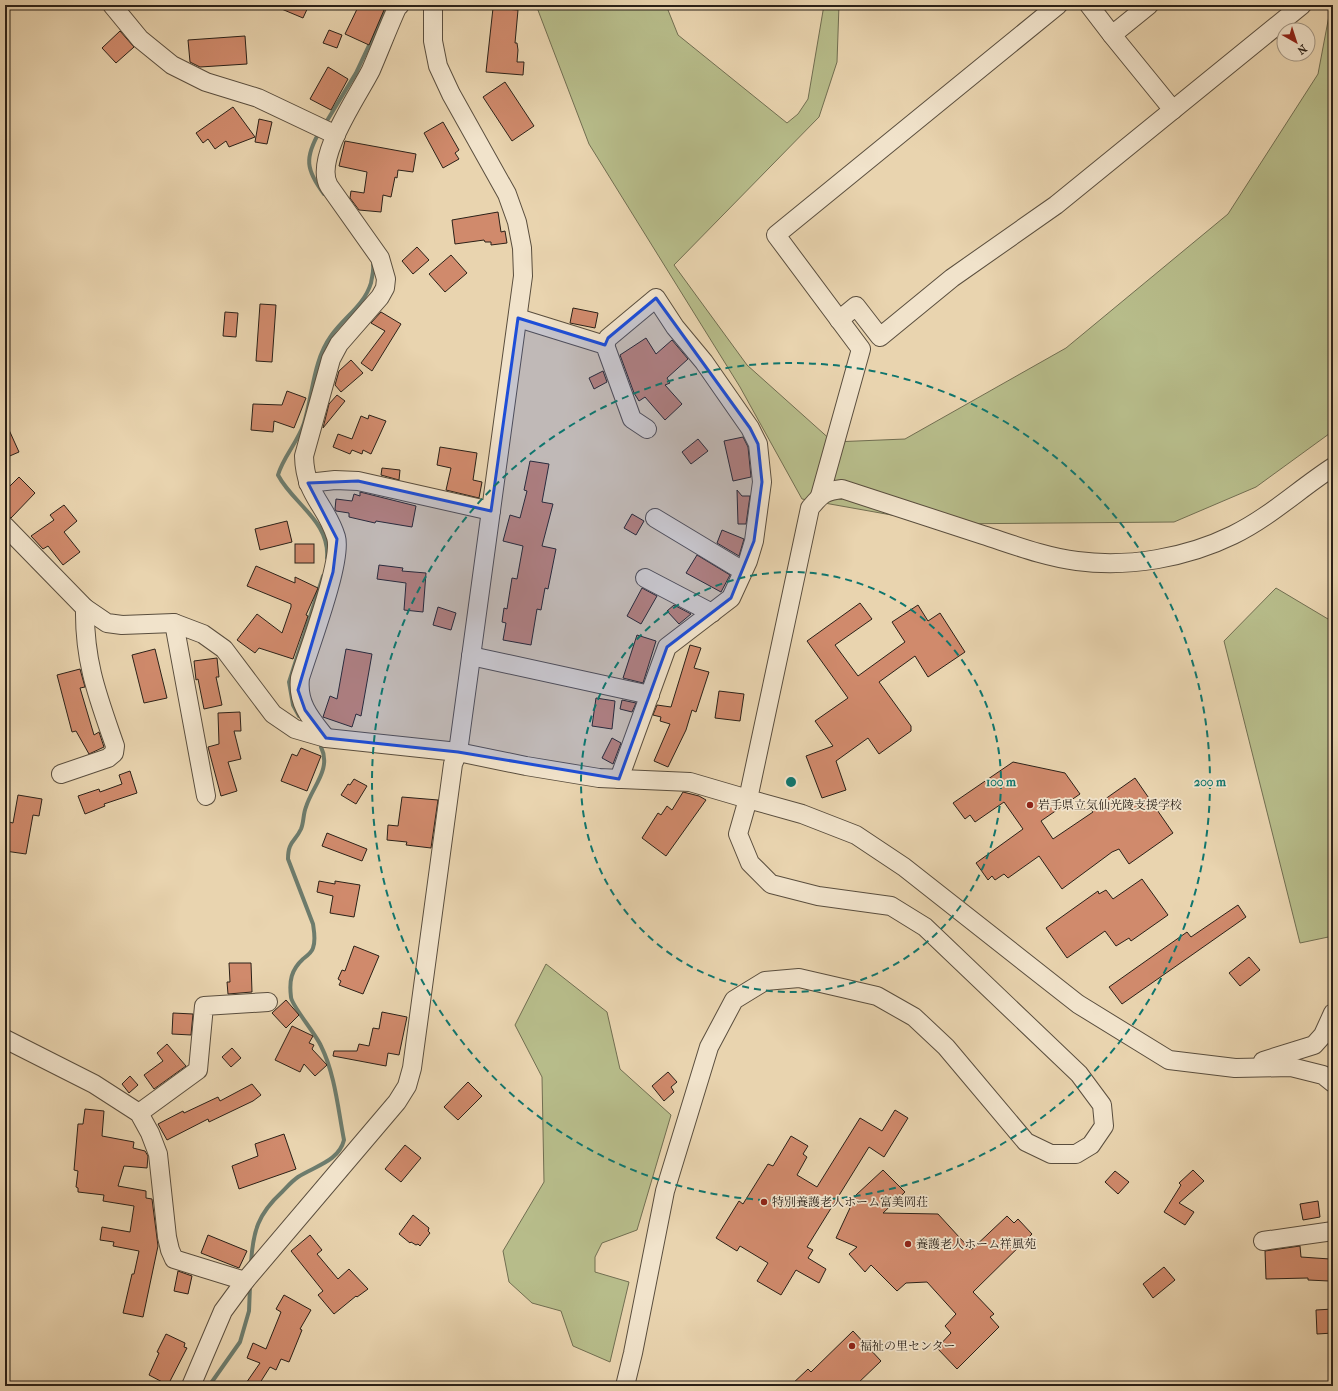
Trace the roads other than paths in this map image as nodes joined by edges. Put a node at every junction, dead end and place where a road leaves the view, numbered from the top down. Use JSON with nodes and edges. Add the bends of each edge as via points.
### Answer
{"nodes":[{"id":1,"x":112,"y":5,"type":"edge"},
{"id":2,"x":400,"y":5,"type":"edge"},
{"id":3,"x":433,"y":5,"type":"edge"},
{"id":4,"x":1058,"y":5,"type":"edge"},
{"id":5,"x":1089,"y":5,"type":"edge"},
{"id":6,"x":1149,"y":5,"type":"edge"},
{"id":7,"x":1302,"y":5,"type":"edge"},
{"id":8,"x":1112,"y":35,"type":"junction"},
{"id":9,"x":1173,"y":110,"type":"junction"},
{"id":10,"x":329,"y":131,"type":"junction"},
{"id":11,"x":518,"y":318,"type":"junction"},
{"id":12,"x":839,"y":320,"type":"junction"},
{"id":13,"x":605,"y":345,"type":"junction"},
{"id":14,"x":647,"y":429,"type":"dead end"},
{"id":15,"x":1333,"y":467,"type":"edge"},
{"id":16,"x":308,"y":483,"type":"junction"},
{"id":17,"x":820,"y":496,"type":"junction"},
{"id":18,"x":492,"y":511,"type":"junction"},
{"id":19,"x":655,"y":518,"type":"dead end"},
{"id":20,"x":5,"y":526,"type":"edge"},
{"id":21,"x":743,"y":571,"type":"junction"},
{"id":22,"x":645,"y":578,"type":"dead end"},
{"id":23,"x":85,"y":608,"type":"junction"},
{"id":24,"x":712,"y":613,"type":"junction"},
{"id":25,"x":174,"y":623,"type":"junction"},
{"id":26,"x":471,"y":656,"type":"junction"},
{"id":27,"x":650,"y":696,"type":"junction"},
{"id":28,"x":326,"y":738,"type":"junction"},
{"id":29,"x":458,"y":752,"type":"junction"},
{"id":30,"x":61,"y":774,"type":"dead end"},
{"id":31,"x":619,"y":779,"type":"junction"},
{"id":32,"x":206,"y":796,"type":"dead end"},
{"id":33,"x":748,"y":799,"type":"junction"},
{"id":34,"x":268,"y":1002,"type":"dead end"},
{"id":35,"x":1333,"y":1013,"type":"edge"},
{"id":36,"x":5,"y":1039,"type":"edge"},
{"id":37,"x":1235,"y":1068,"type":"junction"},
{"id":38,"x":1333,"y":1084,"type":"edge"},
{"id":39,"x":139,"y":1113,"type":"junction"},
{"id":40,"x":1333,"y":1231,"type":"edge"},
{"id":41,"x":1263,"y":1241,"type":"dead end"},
{"id":42,"x":249,"y":1276,"type":"junction"},
{"id":43,"x":191,"y":1386,"type":"edge"},
{"id":44,"x":625,"y":1386,"type":"edge"}],
"edges":[{"from":1,"to":10,"type":"street","via":[[140,39],[172,65],[229,91],[258,98]]},
{"from":2,"to":10,"type":"street","via":[[370,71]]},
{"from":3,"to":11,"type":"street","via":[[438,66],[507,194],[517,222],[522,248],[523,276]]},
{"from":4,"to":12,"type":"street","via":[[776,235]]},
{"from":5,"to":8,"type":"street"},
{"from":6,"to":8,"type":"street"},
{"from":7,"to":9,"type":"street"},
{"from":8,"to":9,"type":"street"},
{"from":9,"to":12,"type":"street","via":[[1056,205],[952,278],[880,337],[856,306]]},
{"from":10,"to":16,"type":"street","via":[[325,180],[380,258],[386,279],[380,297],[339,344],[331,359],[304,456]]},
{"from":11,"to":13,"type":"street"},
{"from":11,"to":18,"type":"street"},
{"from":12,"to":17,"type":"street","via":[[861,349]]},
{"from":13,"to":14,"type":"street","via":[[632,419]]},
{"from":13,"to":21,"type":"street","via":[[608,338],[656,298],[750,428],[758,444],[762,482],[754,541]]},
{"from":15,"to":17,"type":"street","via":[[1270,513],[1234,535],[1170,556],[1125,562],[1077,561],[1030,550],[842,489],[828,491]]},
{"from":16,"to":18,"type":"street","via":[[358,481]]},
{"from":16,"to":28,"type":"street","via":[[337,539],[333,572],[298,690],[305,710]]},
{"from":17,"to":33,"type":"street","via":[[810,508]]},
{"from":18,"to":26,"type":"street"},
{"from":19,"to":21,"type":"street"},
{"from":20,"to":23,"type":"street"},
{"from":21,"to":24,"type":"street","via":[[731,598]]},
{"from":22,"to":24,"type":"street"},
{"from":23,"to":25,"type":"street","via":[[98,618],[114,624]]},
{"from":23,"to":30,"type":"street","via":[[85,632],[94,684],[116,746],[114,753],[108,758]]},
{"from":24,"to":27,"type":"street","via":[[667,647]]},
{"from":25,"to":28,"type":"street","via":[[203,634],[224,649],[278,718],[295,729]]},
{"from":25,"to":32,"type":"street"},
{"from":26,"to":27,"type":"street"},
{"from":26,"to":29,"type":"street"},
{"from":27,"to":31,"type":"street"},
{"from":28,"to":29,"type":"street"},
{"from":29,"to":31,"type":"street","via":[[526,766]]},
{"from":29,"to":42,"type":"street","via":[[453,764],[412,1068],[407,1086],[384,1118]]},
{"from":31,"to":33,"type":"street","via":[[690,782]]},
{"from":33,"to":37,"type":"street","via":[[802,814],[856,835],[904,867],[1078,1004],[1169,1060]]},
{"from":33,"to":44,"type":"street","via":[[738,834],[750,863],[771,884],[818,896],[891,906],[926,927],[1079,1074],[1102,1105],[1104,1126],[1091,1145],[1076,1154],[1051,1154],[1026,1142],[946,1047],[914,1017],[877,996],[799,978],[765,981],[734,1000],[709,1047],[665,1191]]},
{"from":34,"to":39,"type":"street","via":[[204,1006],[198,1070]]},
{"from":35,"to":37,"type":"street","via":[[1323,1035],[1314,1045]]},
{"from":36,"to":39,"type":"street","via":[[94,1084]]},
{"from":37,"to":38,"type":"street","via":[[1291,1067],[1323,1075]]},
{"from":39,"to":42,"type":"street","via":[[158,1154],[167,1237],[174,1259]]},
{"from":40,"to":41,"type":"street"},
{"from":42,"to":43,"type":"street","via":[[223,1311]]}]}
